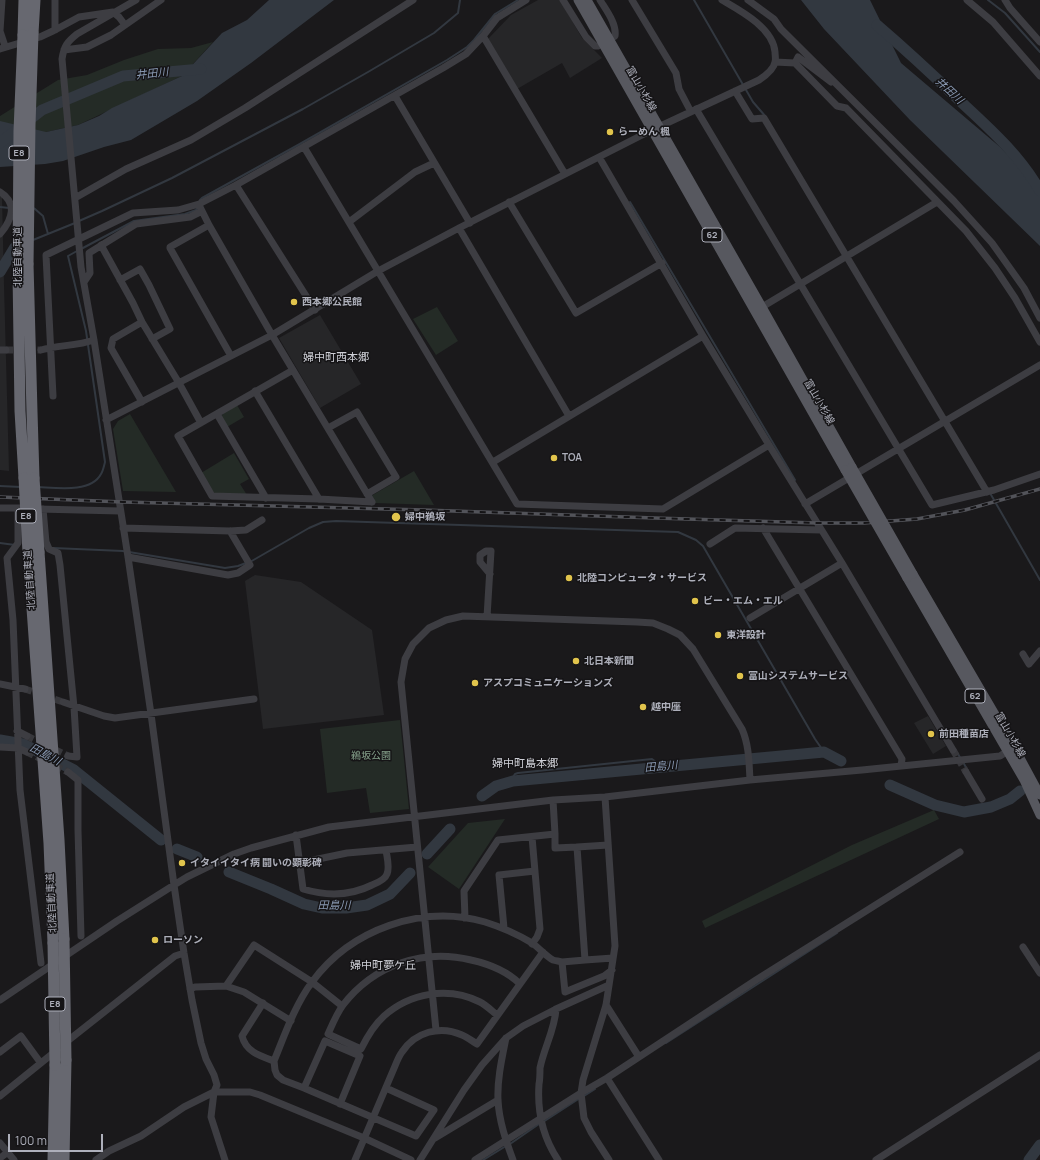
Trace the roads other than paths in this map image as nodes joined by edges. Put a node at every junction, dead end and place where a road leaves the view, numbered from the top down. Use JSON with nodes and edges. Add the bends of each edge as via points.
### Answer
{"nodes":[{"id":1,"x":2,"y":0,"type":"edge"},
{"id":2,"x":24,"y":0,"type":"edge"},
{"id":3,"x":35,"y":0,"type":"edge"},
{"id":4,"x":55,"y":0,"type":"edge"},
{"id":5,"x":136,"y":0,"type":"edge"},
{"id":6,"x":161,"y":0,"type":"edge"},
{"id":7,"x":413,"y":0,"type":"edge"},
{"id":8,"x":526,"y":0,"type":"edge"},
{"id":9,"x":563,"y":0,"type":"edge"},
{"id":10,"x":578,"y":0,"type":"edge"},
{"id":11,"x":587,"y":0,"type":"edge"},
{"id":12,"x":600,"y":0,"type":"edge"},
{"id":13,"x":632,"y":0,"type":"edge"},
{"id":14,"x":722,"y":0,"type":"edge"},
{"id":15,"x":748,"y":0,"type":"edge"},
{"id":16,"x":967,"y":0,"type":"edge"},
{"id":17,"x":1005,"y":0,"type":"edge"},
{"id":18,"x":113,"y":12,"type":"junction"},
{"id":19,"x":126,"y":25,"type":"junction"},
{"id":20,"x":55,"y":30,"type":"junction"},
{"id":21,"x":28,"y":34,"type":"junction"},
{"id":22,"x":483,"y":36,"type":"junction"},
{"id":23,"x":1039,"y":40,"type":"edge"},
{"id":24,"x":606,"y":41,"type":"junction"},
{"id":25,"x":2,"y":48,"type":"edge"},
{"id":26,"x":64,"y":50,"type":"junction"},
{"id":27,"x":775,"y":62,"type":"junction"},
{"id":28,"x":795,"y":63,"type":"junction"},
{"id":29,"x":1040,"y":76,"type":"edge"},
{"id":30,"x":840,"y":86,"type":"junction"},
{"id":31,"x":735,"y":91,"type":"junction"},
{"id":32,"x":395,"y":96,"type":"junction"},
{"id":33,"x":694,"y":111,"type":"junction"},
{"id":34,"x":656,"y":128,"type":"junction"},
{"id":35,"x":304,"y":147,"type":"junction"},
{"id":36,"x":599,"y":157,"type":"junction"},
{"id":37,"x":434,"y":163,"type":"junction"},
{"id":38,"x":565,"y":174,"type":"junction"},
{"id":39,"x":236,"y":186,"type":"junction"},
{"id":40,"x":0,"y":192,"type":"edge"},
{"id":41,"x":74,"y":195,"type":"junction"},
{"id":42,"x":509,"y":202,"type":"junction"},
{"id":43,"x":937,"y":202,"type":"junction"},
{"id":44,"x":199,"y":204,"type":"junction"},
{"id":45,"x":202,"y":211,"type":"junction"},
{"id":46,"x":349,"y":222,"type":"junction"},
{"id":47,"x":470,"y":223,"type":"junction"},
{"id":48,"x":209,"y":225,"type":"junction"},
{"id":49,"x":460,"y":228,"type":"junction"},
{"id":50,"x":0,"y":234,"type":"edge"},
{"id":51,"x":78,"y":239,"type":"junction"},
{"id":52,"x":101,"y":245,"type":"junction"},
{"id":53,"x":846,"y":256,"type":"junction"},
{"id":54,"x":662,"y":263,"type":"junction"},
{"id":55,"x":378,"y":271,"type":"junction"},
{"id":56,"x":120,"y":280,"type":"junction"},
{"id":57,"x":84,"y":282,"type":"junction"},
{"id":58,"x":800,"y":284,"type":"junction"},
{"id":59,"x":762,"y":307,"type":"junction"},
{"id":60,"x":315,"y":310,"type":"junction"},
{"id":61,"x":1040,"y":318,"type":"edge"},
{"id":62,"x":142,"y":322,"type":"junction"},
{"id":63,"x":272,"y":335,"type":"junction"},
{"id":64,"x":704,"y":336,"type":"junction"},
{"id":65,"x":152,"y":339,"type":"junction"},
{"id":66,"x":94,"y":340,"type":"junction"},
{"id":67,"x":1040,"y":342,"type":"edge"},
{"id":68,"x":51,"y":347,"type":"junction"},
{"id":69,"x":41,"y":350,"type":"tunnel mouth"},
{"id":70,"x":231,"y":356,"type":"junction"},
{"id":71,"x":1040,"y":365,"type":"edge"},
{"id":72,"x":293,"y":370,"type":"junction"},
{"id":73,"x":179,"y":382,"type":"junction"},
{"id":74,"x":255,"y":391,"type":"junction"},
{"id":75,"x":53,"y":396,"type":"dead end"},
{"id":76,"x":142,"y":402,"type":"junction"},
{"id":77,"x":217,"y":414,"type":"junction"},
{"id":78,"x":569,"y":416,"type":"junction"},
{"id":79,"x":106,"y":420,"type":"junction"},
{"id":80,"x":945,"y":421,"type":"junction"},
{"id":81,"x":201,"y":423,"type":"junction"},
{"id":82,"x":328,"y":428,"type":"junction"},
{"id":83,"x":769,"y":445,"type":"junction"},
{"id":84,"x":899,"y":449,"type":"junction"},
{"id":85,"x":492,"y":462,"type":"junction"},
{"id":86,"x":849,"y":468,"type":"junction"},
{"id":87,"x":1040,"y":474,"type":"edge"},
{"id":88,"x":29,"y":478,"type":"junction"},
{"id":89,"x":987,"y":492,"type":"junction"},
{"id":90,"x":367,"y":494,"type":"junction"},
{"id":91,"x":266,"y":498,"type":"junction"},
{"id":92,"x":319,"y":499,"type":"junction"},
{"id":93,"x":805,"y":504,"type":"junction"},
{"id":94,"x":0,"y":508,"type":"edge"},
{"id":95,"x":18,"y":508,"type":"junction"},
{"id":96,"x":43,"y":509,"type":"junction"},
{"id":97,"x":120,"y":511,"type":"junction"},
{"id":98,"x":262,"y":520,"type":"dead end"},
{"id":99,"x":123,"y":528,"type":"junction"},
{"id":100,"x":763,"y":528,"type":"junction"},
{"id":101,"x":821,"y":530,"type":"junction"},
{"id":102,"x":230,"y":531,"type":"junction"},
{"id":103,"x":710,"y":544,"type":"dead end"},
{"id":104,"x":33,"y":553,"type":"junction"},
{"id":105,"x":128,"y":557,"type":"junction"},
{"id":106,"x":842,"y":563,"type":"junction"},
{"id":107,"x":490,"y":574,"type":"dead end"},
{"id":108,"x":799,"y":589,"type":"junction"},
{"id":109,"x":487,"y":617,"type":"junction"},
{"id":110,"x":750,"y":618,"type":"dead end"},
{"id":111,"x":1040,"y":651,"type":"edge"},
{"id":112,"x":1023,"y":654,"type":"dead end"},
{"id":113,"x":0,"y":684,"type":"edge"},
{"id":114,"x":15,"y":687,"type":"junction"},
{"id":115,"x":25,"y":689,"type":"tunnel mouth"},
{"id":116,"x":254,"y":699,"type":"dead end"},
{"id":117,"x":63,"y":702,"type":"tunnel mouth"},
{"id":118,"x":74,"y":707,"type":"junction"},
{"id":119,"x":151,"y":714,"type":"junction"},
{"id":120,"x":17,"y":731,"type":"junction"},
{"id":121,"x":27,"y":736,"type":"tunnel mouth"},
{"id":122,"x":0,"y":748,"type":"edge"},
{"id":123,"x":18,"y":748,"type":"junction"},
{"id":124,"x":954,"y":750,"type":"tunnel mouth"},
{"id":125,"x":1011,"y":750,"type":"junction"},
{"id":126,"x":27,"y":752,"type":"tunnel mouth"},
{"id":127,"x":68,"y":756,"type":"dead end"},
{"id":128,"x":901,"y":766,"type":"junction"},
{"id":129,"x":68,"y":772,"type":"tunnel mouth"},
{"id":130,"x":966,"y":772,"type":"tunnel mouth"},
{"id":131,"x":750,"y":780,"type":"junction"},
{"id":132,"x":1040,"y":795,"type":"edge"},
{"id":133,"x":605,"y":797,"type":"junction"},
{"id":134,"x":982,"y":799,"type":"dead end"},
{"id":135,"x":554,"y":800,"type":"junction"},
{"id":136,"x":1040,"y":815,"type":"edge"},
{"id":137,"x":414,"y":817,"type":"junction"},
{"id":138,"x":555,"y":834,"type":"junction"},
{"id":139,"x":296,"y":835,"type":"junction"},
{"id":140,"x":532,"y":836,"type":"junction"},
{"id":141,"x":608,"y":845,"type":"junction"},
{"id":142,"x":417,"y":847,"type":"junction"},
{"id":143,"x":577,"y":847,"type":"junction"},
{"id":144,"x":386,"y":850,"type":"junction"},
{"id":145,"x":960,"y":852,"type":"dead end"},
{"id":146,"x":300,"y":863,"type":"junction"},
{"id":147,"x":535,"y":871,"type":"junction"},
{"id":148,"x":174,"y":885,"type":"junction"},
{"id":149,"x":425,"y":918,"type":"junction"},
{"id":150,"x":465,"y":918,"type":"junction"},
{"id":151,"x":504,"y":928,"type":"junction"},
{"id":152,"x":81,"y":936,"type":"dead end"},
{"id":153,"x":532,"y":944,"type":"junction"},
{"id":154,"x":1023,"y":947,"type":"dead end"},
{"id":155,"x":543,"y":952,"type":"junction"},
{"id":156,"x":184,"y":953,"type":"junction"},
{"id":157,"x":429,"y":956,"type":"junction"},
{"id":158,"x":614,"y":958,"type":"junction"},
{"id":159,"x":585,"y":960,"type":"junction"},
{"id":160,"x":562,"y":962,"type":"junction"},
{"id":161,"x":41,"y":963,"type":"dead end"},
{"id":162,"x":612,"y":970,"type":"junction"},
{"id":163,"x":1040,"y":973,"type":"edge"},
{"id":164,"x":312,"y":982,"type":"junction"},
{"id":165,"x":520,"y":984,"type":"junction"},
{"id":166,"x":609,"y":985,"type":"junction"},
{"id":167,"x":226,"y":986,"type":"junction"},
{"id":168,"x":190,"y":989,"type":"junction"},
{"id":169,"x":565,"y":992,"type":"junction"},
{"id":170,"x":433,"y":994,"type":"junction"},
{"id":171,"x":0,"y":1000,"type":"edge"},
{"id":172,"x":570,"y":1002,"type":"junction"},
{"id":173,"x":263,"y":1003,"type":"junction"},
{"id":174,"x":606,"y":1005,"type":"junction"},
{"id":175,"x":342,"y":1006,"type":"junction"},
{"id":176,"x":556,"y":1009,"type":"junction"},
{"id":177,"x":497,"y":1015,"type":"junction"},
{"id":178,"x":291,"y":1020,"type":"junction"},
{"id":179,"x":436,"y":1030,"type":"junction"},
{"id":180,"x":506,"y":1038,"type":"junction"},
{"id":181,"x":0,"y":1052,"type":"edge"},
{"id":182,"x":1040,"y":1055,"type":"edge"},
{"id":183,"x":639,"y":1056,"type":"junction"},
{"id":184,"x":274,"y":1061,"type":"junction"},
{"id":185,"x":40,"y":1062,"type":"junction"},
{"id":186,"x":607,"y":1078,"type":"junction"},
{"id":187,"x":304,"y":1088,"type":"junction"},
{"id":188,"x":386,"y":1088,"type":"junction"},
{"id":189,"x":214,"y":1092,"type":"junction"},
{"id":190,"x":581,"y":1093,"type":"junction"},
{"id":191,"x":0,"y":1096,"type":"edge"},
{"id":192,"x":498,"y":1100,"type":"junction"},
{"id":193,"x":340,"y":1104,"type":"junction"},
{"id":194,"x":373,"y":1118,"type":"junction"},
{"id":195,"x":540,"y":1119,"type":"junction"},
{"id":196,"x":364,"y":1138,"type":"junction"},
{"id":197,"x":433,"y":1139,"type":"junction"},
{"id":198,"x":506,"y":1140,"type":"junction"},
{"id":199,"x":0,"y":1143,"type":"edge"},
{"id":200,"x":8,"y":1152,"type":"junction"},
{"id":201,"x":0,"y":1158,"type":"edge"},
{"id":202,"x":53,"y":1158,"type":"edge"},
{"id":203,"x":14,"y":1160,"type":"edge"},
{"id":204,"x":64,"y":1160,"type":"edge"},
{"id":205,"x":96,"y":1160,"type":"edge"},
{"id":206,"x":225,"y":1160,"type":"edge"},
{"id":207,"x":355,"y":1160,"type":"edge"},
{"id":208,"x":411,"y":1160,"type":"edge"},
{"id":209,"x":420,"y":1160,"type":"edge"},
{"id":210,"x":475,"y":1160,"type":"edge"},
{"id":211,"x":513,"y":1160,"type":"edge"},
{"id":212,"x":558,"y":1160,"type":"edge"},
{"id":213,"x":609,"y":1160,"type":"edge"},
{"id":214,"x":659,"y":1160,"type":"edge"},
{"id":215,"x":876,"y":1160,"type":"edge"}],
"edges":[{"from":1,"to":25,"type":"street"},
{"from":2,"to":21,"type":"highway","name":"北陸自動車道","number":"E8"},
{"from":3,"to":21,"type":"highway","name":"北陸自動車道","number":"E8"},
{"from":4,"to":20,"type":"street"},
{"from":5,"to":18,"type":"street"},
{"from":6,"to":19,"type":"street"},
{"from":7,"to":41,"type":"street","via":[[246,108],[191,140]]},
{"from":8,"to":22,"type":"street","via":[[497,18]]},
{"from":9,"to":24,"type":"street","via":[[586,37],[595,46]]},
{"from":10,"to":24,"type":"main road","name":"富山小杉線","number":"62"},
{"from":11,"to":24,"type":"main road","name":"富山小杉線","number":"62"},
{"from":12,"to":24,"type":"street","via":[[616,32],[615,36]]},
{"from":13,"to":33,"type":"street","via":[[676,73],[679,89]]},
{"from":14,"to":27,"type":"street","via":[[769,34],[774,45]]},
{"from":15,"to":30,"type":"street","via":[[774,19],[781,29]]},
{"from":16,"to":29,"type":"street","via":[[993,22]]},
{"from":17,"to":23,"type":"street"},
{"from":18,"to":19,"type":"street"},
{"from":18,"to":20,"type":"street","via":[[79,17]]},
{"from":18,"to":26,"type":"street","via":[[69,40]]},
{"from":19,"to":26,"type":"street","via":[[87,47]]},
{"from":20,"to":25,"type":"street"},
{"from":21,"to":88,"type":"highway","name":"北陸自動車道","number":"E8","bridge":true,"via":[[28,264],[32,412]]},
{"from":21,"to":88,"type":"highway","name":"北陸自動車道","number":"E8","bridge":true,"via":[[19,131],[18,272],[20,411]]},
{"from":22,"to":32,"type":"street","via":[[466,54]]},
{"from":22,"to":38,"type":"street"},
{"from":24,"to":34,"type":"main road","name":"富山小杉線","number":"62"},
{"from":26,"to":41,"type":"street","via":[[62,59]]},
{"from":27,"to":28,"type":"street"},
{"from":27,"to":31,"type":"street","via":[[759,80]]},
{"from":28,"to":30,"type":"street","via":[[798,57],[830,82]]},
{"from":28,"to":43,"type":"street","via":[[836,106],[846,108]]},
{"from":30,"to":61,"type":"street","via":[[954,200],[992,243],[1024,288]]},
{"from":31,"to":33,"type":"street"},
{"from":31,"to":53,"type":"street","via":[[752,119],[764,118]]},
{"from":32,"to":35,"type":"street"},
{"from":32,"to":37,"type":"street"},
{"from":33,"to":34,"type":"street"},
{"from":33,"to":58,"type":"street"},
{"from":34,"to":36,"type":"street"},
{"from":34,"to":59,"type":"main road","name":"富山小杉線","number":"62"},
{"from":34,"to":86,"type":"main road","name":"富山小杉線","number":"62"},
{"from":35,"to":39,"type":"street"},
{"from":35,"to":46,"type":"street"},
{"from":36,"to":38,"type":"street"},
{"from":36,"to":54,"type":"street"},
{"from":37,"to":46,"type":"street","via":[[415,172]]},
{"from":37,"to":47,"type":"street"},
{"from":38,"to":42,"type":"street"},
{"from":39,"to":44,"type":"street"},
{"from":39,"to":60,"type":"street"},
{"from":40,"to":50,"type":"street","via":[[7,196],[11,205],[11,217]]},
{"from":41,"to":51,"type":"street"},
{"from":42,"to":47,"type":"street"},
{"from":42,"to":54,"type":"street","via":[[576,313]]},
{"from":43,"to":53,"type":"street"},
{"from":43,"to":67,"type":"street","via":[[966,231],[995,268]]},
{"from":44,"to":45,"type":"street"},
{"from":44,"to":51,"type":"street","via":[[178,210],[133,213]]},
{"from":45,"to":48,"type":"street"},
{"from":45,"to":52,"type":"street","via":[[190,217],[136,224]]},
{"from":46,"to":55,"type":"street"},
{"from":47,"to":49,"type":"street"},
{"from":48,"to":63,"type":"street"},
{"from":48,"to":70,"type":"street","via":[[170,248]]},
{"from":49,"to":55,"type":"street"},
{"from":49,"to":78,"type":"street"},
{"from":51,"to":57,"type":"street"},
{"from":51,"to":68,"type":"street","via":[[46,255]]},
{"from":52,"to":56,"type":"street"},
{"from":52,"to":57,"type":"street","via":[[89,253],[90,273]]},
{"from":53,"to":58,"type":"street"},
{"from":53,"to":80,"type":"street"},
{"from":54,"to":64,"type":"street"},
{"from":55,"to":60,"type":"street"},
{"from":55,"to":85,"type":"street"},
{"from":56,"to":62,"type":"street"},
{"from":56,"to":65,"type":"street","via":[[140,269],[149,285],[170,329]]},
{"from":57,"to":66,"type":"street"},
{"from":58,"to":59,"type":"street"},
{"from":58,"to":84,"type":"street"},
{"from":59,"to":86,"type":"main road","name":"富山小杉線","number":"62"},
{"from":60,"to":63,"type":"street"},
{"from":62,"to":65,"type":"street"},
{"from":62,"to":76,"type":"street","via":[[113,339],[111,348]]},
{"from":63,"to":70,"type":"street"},
{"from":63,"to":72,"type":"street"},
{"from":64,"to":78,"type":"street"},
{"from":64,"to":83,"type":"street"},
{"from":65,"to":73,"type":"street"},
{"from":66,"to":68,"type":"street"},
{"from":66,"to":79,"type":"street"},
{"from":68,"to":69,"type":"street"},
{"from":68,"to":75,"type":"street"},
{"from":70,"to":73,"type":"street"},
{"from":71,"to":80,"type":"street"},
{"from":72,"to":74,"type":"street"},
{"from":72,"to":82,"type":"street"},
{"from":73,"to":76,"type":"street"},
{"from":73,"to":81,"type":"street"},
{"from":74,"to":77,"type":"street"},
{"from":74,"to":92,"type":"street"},
{"from":76,"to":79,"type":"street"},
{"from":77,"to":81,"type":"street"},
{"from":77,"to":91,"type":"street"},
{"from":78,"to":85,"type":"street"},
{"from":79,"to":97,"type":"street"},
{"from":80,"to":84,"type":"street"},
{"from":80,"to":89,"type":"street"},
{"from":81,"to":91,"type":"street","via":[[178,436],[212,496]]},
{"from":82,"to":90,"type":"street"},
{"from":82,"to":90,"type":"street","via":[[357,412],[396,477]]},
{"from":83,"to":85,"type":"street","via":[[664,509],[517,504]]},
{"from":83,"to":93,"type":"street"},
{"from":84,"to":89,"type":"street","via":[[932,505]]},
{"from":84,"to":93,"type":"street"},
{"from":86,"to":125,"type":"main road","name":"富山小杉線","number":"62","bridge":true},
{"from":87,"to":89,"type":"street"},
{"from":88,"to":104,"type":"highway","name":"北陸自動車道","number":"E8","bridge":true},
{"from":90,"to":92,"type":"street","via":[[372,502]]},
{"from":91,"to":92,"type":"street"},
{"from":93,"to":101,"type":"street"},
{"from":94,"to":95,"type":"street"},
{"from":95,"to":96,"type":"street"},
{"from":95,"to":114,"type":"street","via":[[18,543],[7,558],[13,620]]},
{"from":96,"to":97,"type":"street"},
{"from":96,"to":118,"type":"street","via":[[46,542],[49,549],[58,553],[60,565]]},
{"from":97,"to":99,"type":"street"},
{"from":98,"to":102,"type":"street","via":[[246,530]]},
{"from":99,"to":102,"type":"street"},
{"from":99,"to":105,"type":"street"},
{"from":100,"to":101,"type":"street"},
{"from":100,"to":103,"type":"street","via":[[735,528]]},
{"from":100,"to":108,"type":"street"},
{"from":101,"to":106,"type":"street"},
{"from":102,"to":105,"type":"street","via":[[250,565],[238,573],[228,575]]},
{"from":104,"to":202,"type":"highway","name":"北陸自動車道","number":"E8","bridge":true,"via":[[54,944]]},
{"from":104,"to":204,"type":"highway","name":"北陸自動車道","number":"E8","bridge":true,"via":[[59,840],[66,1060]]},
{"from":105,"to":119,"type":"street"},
{"from":106,"to":108,"type":"street"},
{"from":106,"to":124,"type":"street"},
{"from":107,"to":109,"type":"street"},
{"from":108,"to":110,"type":"street"},
{"from":108,"to":128,"type":"street","via":[[902,759]]},
{"from":109,"to":131,"type":"street","via":[[653,623],[680,635],[693,649],[742,729],[746,739]]},
{"from":109,"to":137,"type":"street","via":[[463,616],[429,628],[413,644],[405,659],[401,682]]},
{"from":111,"to":112,"type":"street","via":[[1029,664]]},
{"from":113,"to":114,"type":"street"},
{"from":114,"to":115,"type":"street"},
{"from":114,"to":120,"type":"street"},
{"from":116,"to":119,"type":"street"},
{"from":117,"to":118,"type":"street"},
{"from":118,"to":119,"type":"street","via":[[115,718]]},
{"from":118,"to":127,"type":"street","via":[[77,757]]},
{"from":119,"to":148,"type":"street"},
{"from":120,"to":121,"type":"street"},
{"from":120,"to":123,"type":"street"},
{"from":122,"to":123,"type":"street"},
{"from":123,"to":126,"type":"street"},
{"from":123,"to":161,"type":"street","via":[[20,790]]},
{"from":125,"to":128,"type":"street","via":[[1000,756]]},
{"from":125,"to":132,"type":"main road","name":"富山小杉線","number":"62"},
{"from":125,"to":136,"type":"main road","name":"富山小杉線","number":"62"},
{"from":128,"to":131,"type":"street"},
{"from":129,"to":152,"type":"street","via":[[78,780]]},
{"from":130,"to":134,"type":"street"},
{"from":131,"to":133,"type":"street"},
{"from":133,"to":135,"type":"street"},
{"from":133,"to":141,"type":"street"},
{"from":135,"to":137,"type":"street"},
{"from":135,"to":138,"type":"street"},
{"from":137,"to":139,"type":"street","via":[[329,827]]},
{"from":137,"to":142,"type":"street"},
{"from":138,"to":140,"type":"street"},
{"from":138,"to":143,"type":"street","via":[[555,848]]},
{"from":139,"to":146,"type":"street"},
{"from":139,"to":148,"type":"street","via":[[234,854]]},
{"from":140,"to":147,"type":"street"},
{"from":140,"to":150,"type":"street","via":[[498,840],[464,891]]},
{"from":141,"to":143,"type":"street"},
{"from":141,"to":158,"type":"street"},
{"from":142,"to":144,"type":"street"},
{"from":142,"to":149,"type":"street"},
{"from":143,"to":159,"type":"street"},
{"from":144,"to":146,"type":"street","via":[[347,853]]},
{"from":144,"to":146,"type":"street","via":[[386,876],[353,892],[315,893],[303,889]]},
{"from":145,"to":183,"type":"street"},
{"from":147,"to":151,"type":"street","via":[[499,875]]},
{"from":147,"to":153,"type":"street","via":[[540,928]]},
{"from":148,"to":156,"type":"street"},
{"from":148,"to":171,"type":"street","via":[[117,920]]},
{"from":149,"to":150,"type":"street"},
{"from":149,"to":157,"type":"street"},
{"from":149,"to":164,"type":"street","via":[[394,924],[351,944]]},
{"from":150,"to":151,"type":"street"},
{"from":151,"to":153,"type":"street"},
{"from":153,"to":155,"type":"street"},
{"from":154,"to":163,"type":"street"},
{"from":155,"to":160,"type":"street","via":[[553,960]]},
{"from":155,"to":165,"type":"street"},
{"from":156,"to":168,"type":"street"},
{"from":156,"to":185,"type":"street","via":[[175,956]]},
{"from":157,"to":165,"type":"street","via":[[460,957],[478,961],[505,973]]},
{"from":157,"to":170,"type":"street"},
{"from":157,"to":175,"type":"street","via":[[410,959],[380,972],[367,980]]},
{"from":158,"to":159,"type":"street"},
{"from":158,"to":162,"type":"street"},
{"from":159,"to":160,"type":"street"},
{"from":160,"to":169,"type":"street"},
{"from":162,"to":166,"type":"street"},
{"from":162,"to":169,"type":"street","via":[[604,976]]},
{"from":164,"to":167,"type":"street","via":[[254,945]]},
{"from":164,"to":175,"type":"street"},
{"from":164,"to":178,"type":"street"},
{"from":165,"to":177,"type":"street"},
{"from":166,"to":172,"type":"street"},
{"from":166,"to":174,"type":"street"},
{"from":167,"to":168,"type":"street"},
{"from":167,"to":173,"type":"street","via":[[244,992]]},
{"from":168,"to":189,"type":"street","via":[[201,1043],[217,1085]]},
{"from":169,"to":172,"type":"street"},
{"from":170,"to":175,"type":"street","via":[[409,1000],[394,1008],[368,1035],[361,1049],[328,1034]]},
{"from":170,"to":177,"type":"street","via":[[463,996],[480,1002]]},
{"from":170,"to":179,"type":"street"},
{"from":172,"to":176,"type":"street"},
{"from":173,"to":178,"type":"street"},
{"from":173,"to":184,"type":"street","via":[[242,1036],[243,1043],[255,1054]]},
{"from":174,"to":183,"type":"street"},
{"from":174,"to":190,"type":"street"},
{"from":176,"to":180,"type":"street"},
{"from":176,"to":195,"type":"street","via":[[556,1018],[540,1068]]},
{"from":177,"to":179,"type":"street","via":[[477,1044],[455,1032]]},
{"from":178,"to":184,"type":"street"},
{"from":179,"to":188,"type":"street","via":[[412,1040],[402,1052]]},
{"from":180,"to":192,"type":"street","via":[[500,1068]]},
{"from":180,"to":197,"type":"street","via":[[482,1065]]},
{"from":181,"to":185,"type":"street","via":[[21,1036]]},
{"from":182,"to":215,"type":"street"},
{"from":183,"to":186,"type":"street"},
{"from":184,"to":187,"type":"street","via":[[277,1075]]},
{"from":185,"to":191,"type":"street"},
{"from":186,"to":190,"type":"street"},
{"from":186,"to":214,"type":"street"},
{"from":187,"to":193,"type":"street"},
{"from":187,"to":193,"type":"street","via":[[325,1041],[360,1056]]},
{"from":188,"to":194,"type":"street"},
{"from":188,"to":194,"type":"street","via":[[434,1110],[416,1136]]},
{"from":189,"to":196,"type":"street","via":[[250,1092],[260,1095]]},
{"from":189,"to":205,"type":"street"},
{"from":189,"to":206,"type":"street","via":[[211,1117]]},
{"from":190,"to":195,"type":"street"},
{"from":190,"to":213,"type":"street","via":[[584,1118]]},
{"from":192,"to":197,"type":"street"},
{"from":192,"to":198,"type":"street"},
{"from":193,"to":194,"type":"street"},
{"from":194,"to":196,"type":"street"},
{"from":195,"to":198,"type":"street"},
{"from":195,"to":212,"type":"street"},
{"from":196,"to":207,"type":"street"},
{"from":196,"to":208,"type":"street"},
{"from":197,"to":209,"type":"street"},
{"from":198,"to":210,"type":"street"},
{"from":198,"to":211,"type":"street"},
{"from":199,"to":200,"type":"street"},
{"from":200,"to":201,"type":"street"},
{"from":200,"to":203,"type":"street"}]}
